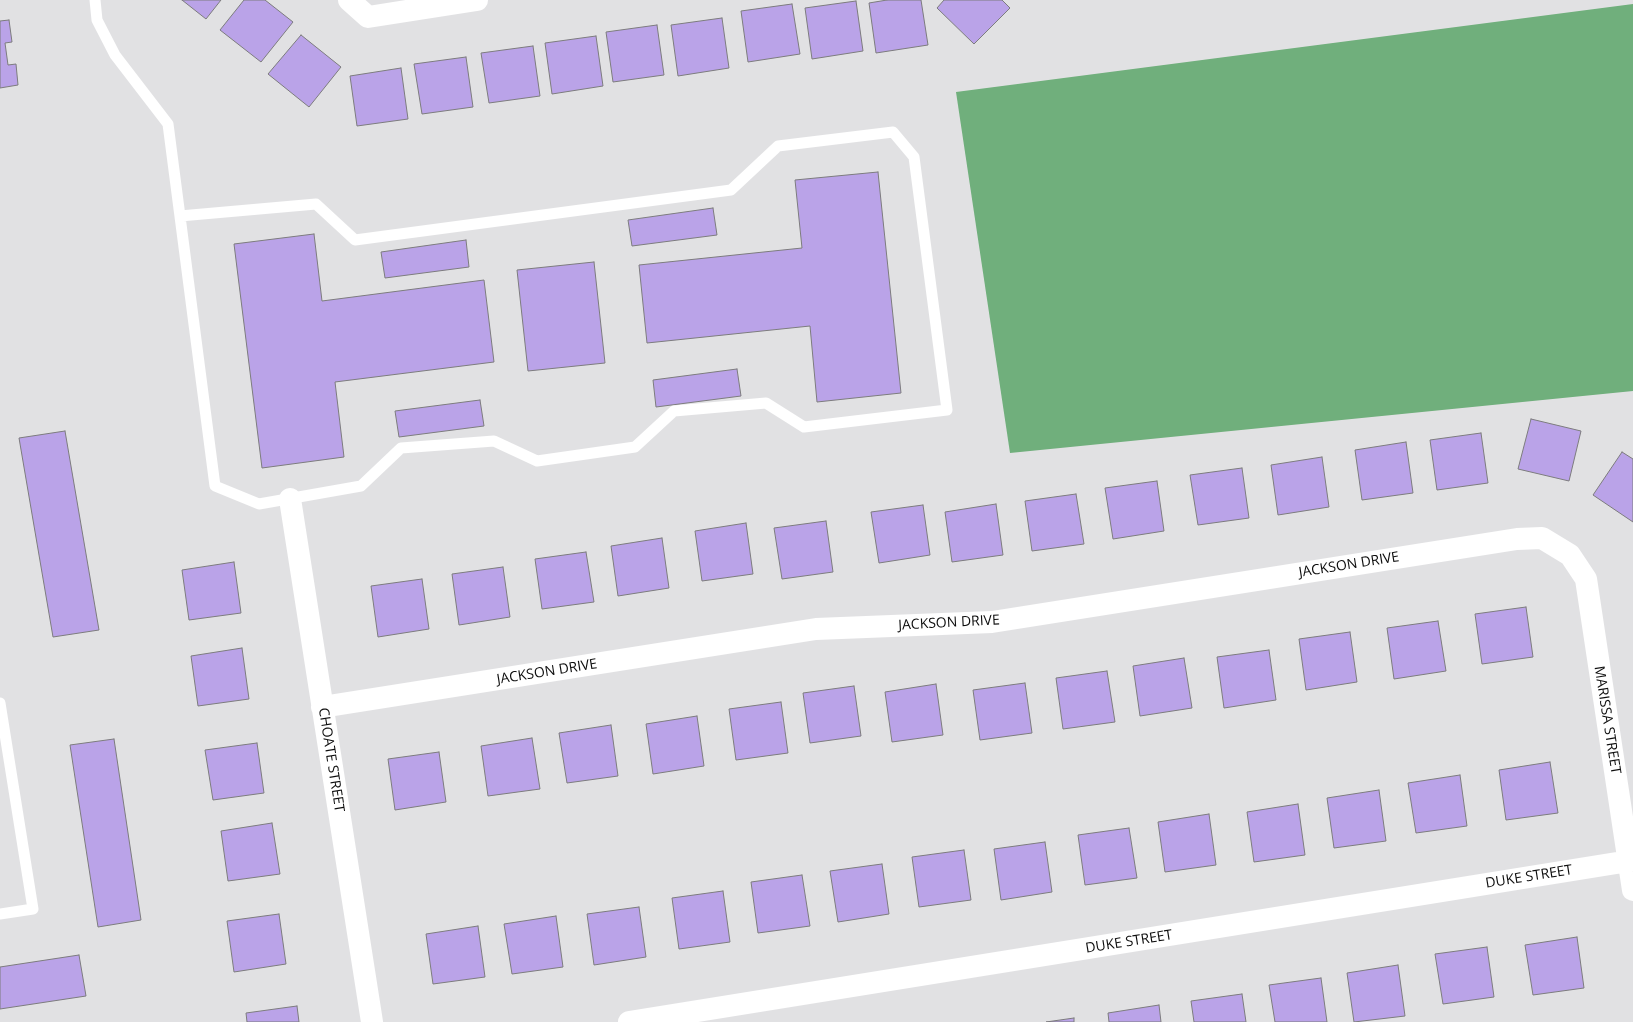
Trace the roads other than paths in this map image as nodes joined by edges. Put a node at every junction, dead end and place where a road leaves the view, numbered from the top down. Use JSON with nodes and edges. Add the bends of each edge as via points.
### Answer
{"nodes":[{"id":1,"x":95,"y":0,"type":"edge"},
{"id":2,"x":349,"y":0,"type":"edge"},
{"id":3,"x":477,"y":0,"type":"edge"},
{"id":4,"x":180,"y":216,"type":"junction"},
{"id":5,"x":290,"y":499,"type":"junction"},
{"id":6,"x":1570,"y":555,"type":"joint"},
{"id":7,"x":0,"y":703,"type":"edge"},
{"id":8,"x":322,"y":707,"type":"junction"},
{"id":9,"x":1629,"y":861,"type":"junction"},
{"id":10,"x":1633,"y":890,"type":"edge"},
{"id":11,"x":0,"y":914,"type":"edge"},
{"id":12,"x":372,"y":1022,"type":"edge"},
{"id":13,"x":629,"y":1022,"type":"edge"}],
"edges":[{"from":1,"to":4,"type":"lane","via":[[97,20],[115,55],[168,124]]},
{"from":2,"to":3,"type":"street","via":[[368,16]]},
{"from":4,"to":5,"type":"lane","via":[[215,486],[259,504]]},
{"from":4,"to":5,"type":"lane","via":[[316,204],[355,240],[731,190],[778,146],[892,132],[914,157],[947,410],[804,427],[766,403],[674,411],[636,447],[537,461],[494,441],[402,448],[361,486]]},
{"from":5,"to":8,"type":"street","name":"CHOATE STREET"},
{"from":6,"to":8,"type":"street","name":"JACKSON DRIVE","via":[[1542,538],[1517,539],[992,622],[816,629]]},
{"from":6,"to":9,"type":"street","name":"MARISSA STREET","via":[[1586,579]]},
{"from":7,"to":11,"type":"lane","via":[[33,909]]},
{"from":8,"to":12,"type":"street","name":"CHOATE STREET"},
{"from":9,"to":10,"type":"street","name":"MARISSA STREET"},
{"from":9,"to":13,"type":"street","name":"DUKE STREET"}]}
